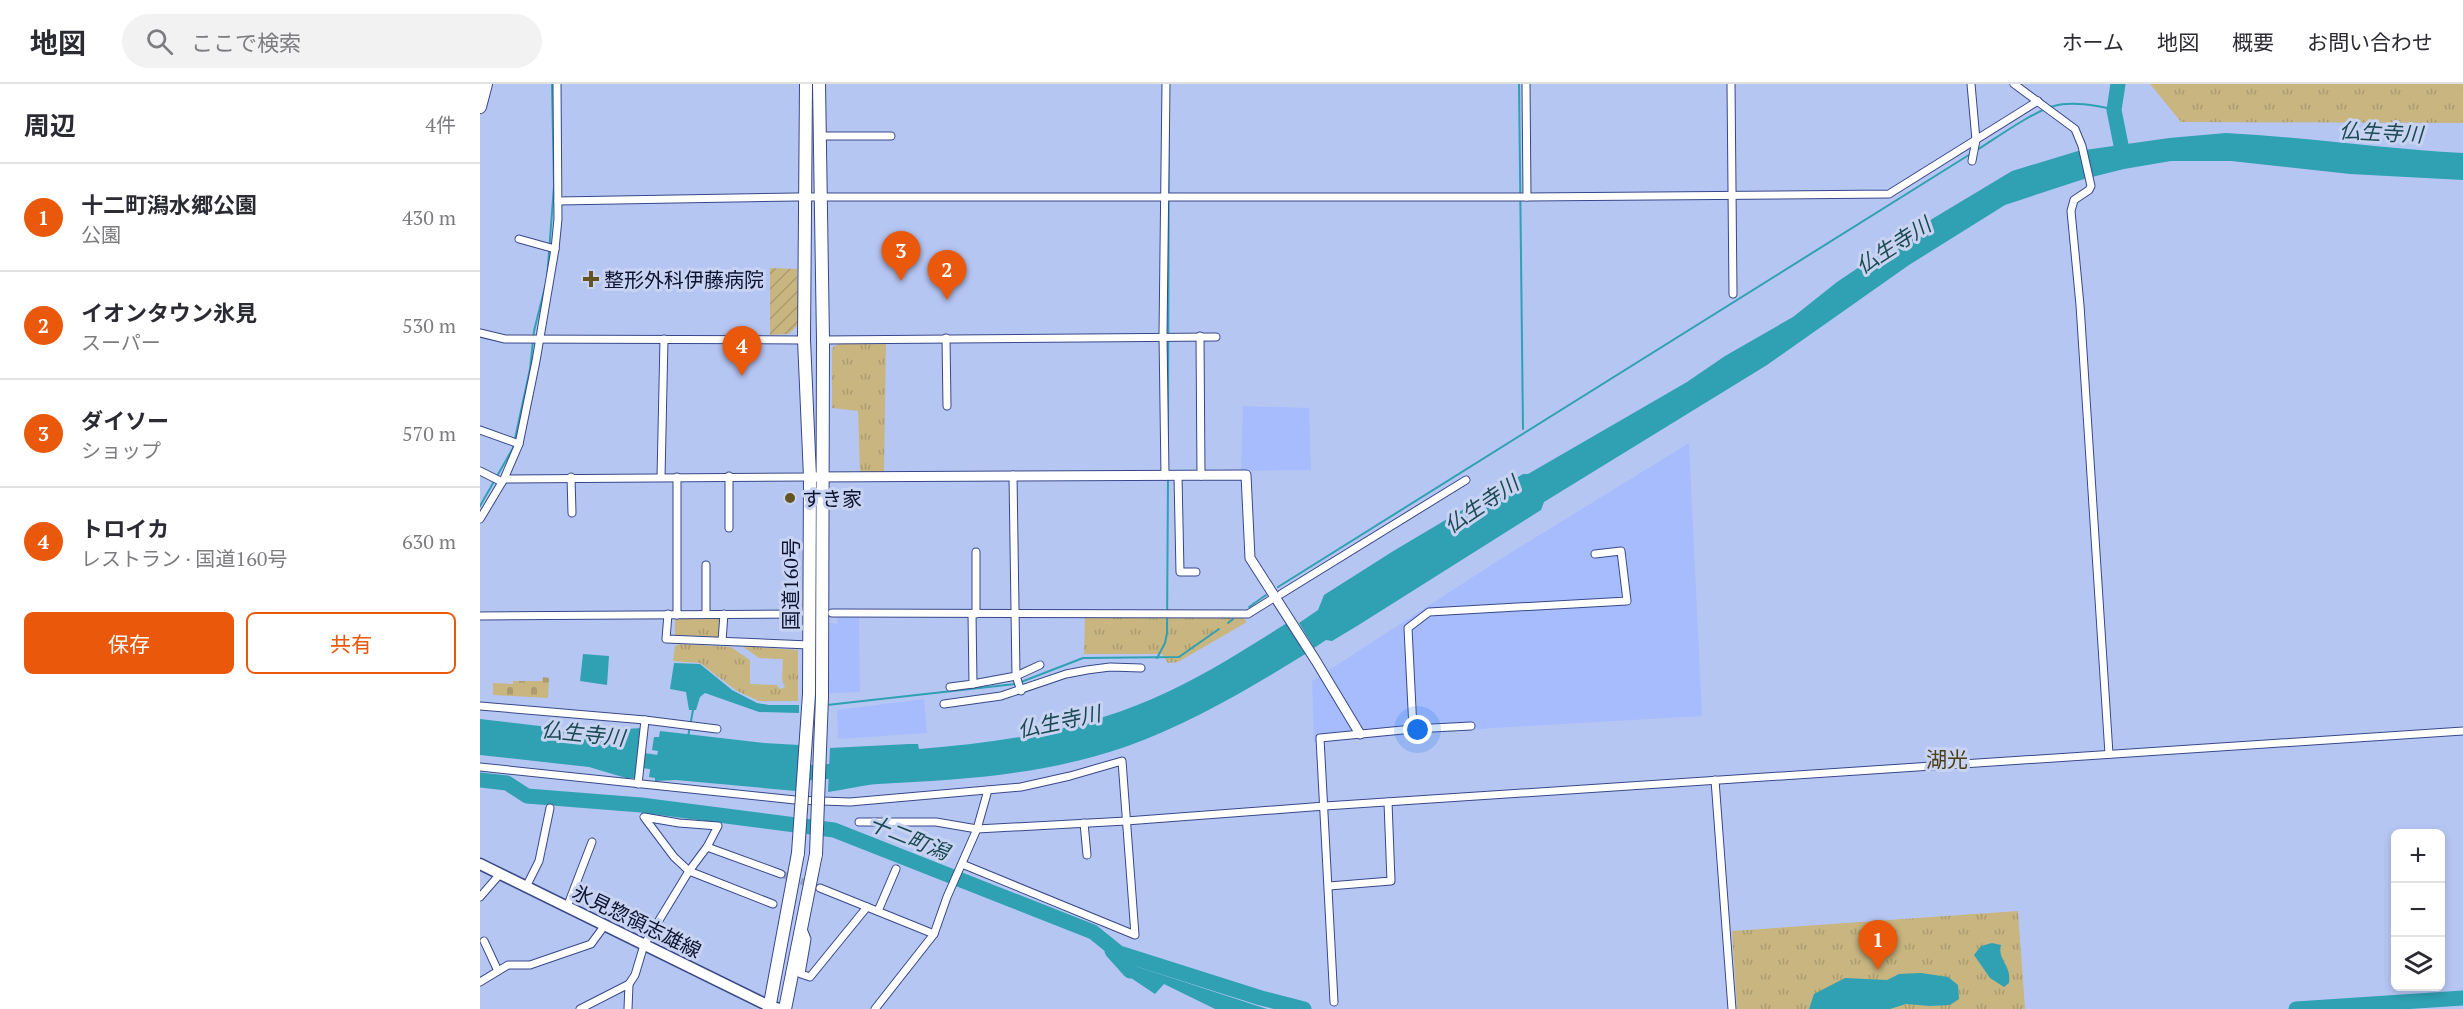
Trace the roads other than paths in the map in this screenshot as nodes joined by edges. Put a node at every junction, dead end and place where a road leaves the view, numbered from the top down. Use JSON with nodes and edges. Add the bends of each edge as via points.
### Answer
{"nodes":[{"id":1,"x":486,"y":84,"type":"edge"},
{"id":2,"x":557,"y":84,"type":"edge"},
{"id":3,"x":806,"y":84,"type":"edge"},
{"id":4,"x":819,"y":84,"type":"edge"},
{"id":5,"x":1166,"y":84,"type":"edge"},
{"id":6,"x":1526,"y":84,"type":"edge"},
{"id":7,"x":1731,"y":84,"type":"edge"},
{"id":8,"x":1971,"y":84,"type":"edge"},
{"id":9,"x":2014,"y":84,"type":"edge"},
{"id":10,"x":2038,"y":101,"type":"junction"},
{"id":11,"x":480,"y":107,"type":"edge"},
{"id":12,"x":819,"y":136,"type":"junction"},
{"id":13,"x":891,"y":136,"type":"dead end"},
{"id":14,"x":1976,"y":140,"type":"junction"},
{"id":15,"x":1972,"y":161,"type":"dead end"},
{"id":16,"x":1731,"y":194,"type":"junction"},
{"id":17,"x":807,"y":197,"type":"junction"},
{"id":18,"x":820,"y":197,"type":"junction"},
{"id":19,"x":1166,"y":197,"type":"junction"},
{"id":20,"x":1527,"y":197,"type":"junction"},
{"id":21,"x":558,"y":201,"type":"junction"},
{"id":22,"x":519,"y":239,"type":"dead end"},
{"id":23,"x":555,"y":249,"type":"junction"},
{"id":24,"x":1733,"y":294,"type":"dead end"},
{"id":25,"x":480,"y":333,"type":"edge"},
{"id":26,"x":1163,"y":335,"type":"junction"},
{"id":27,"x":1200,"y":336,"type":"junction"},
{"id":28,"x":1216,"y":337,"type":"dead end"},
{"id":29,"x":539,"y":338,"type":"junction"},
{"id":30,"x":946,"y":338,"type":"junction"},
{"id":31,"x":664,"y":339,"type":"junction"},
{"id":32,"x":804,"y":340,"type":"junction"},
{"id":33,"x":823,"y":340,"type":"junction"},
{"id":34,"x":947,"y":406,"type":"dead end"},
{"id":35,"x":480,"y":430,"type":"edge"},
{"id":36,"x":519,"y":444,"type":"junction"},
{"id":37,"x":480,"y":471,"type":"edge"},
{"id":38,"x":1013,"y":475,"type":"junction"},
{"id":39,"x":729,"y":476,"type":"junction"},
{"id":40,"x":1165,"y":476,"type":"junction"},
{"id":41,"x":1178,"y":476,"type":"junction"},
{"id":42,"x":1202,"y":476,"type":"junction"},
{"id":43,"x":571,"y":477,"type":"junction"},
{"id":44,"x":662,"y":477,"type":"junction"},
{"id":45,"x":677,"y":477,"type":"junction"},
{"id":46,"x":816,"y":477,"type":"junction"},
{"id":47,"x":503,"y":480,"type":"junction"},
{"id":48,"x":1466,"y":480,"type":"dead end"},
{"id":49,"x":572,"y":513,"type":"dead end"},
{"id":50,"x":480,"y":519,"type":"edge"},
{"id":51,"x":729,"y":528,"type":"dead end"},
{"id":52,"x":976,"y":552,"type":"dead end"},
{"id":53,"x":1595,"y":554,"type":"dead end"},
{"id":54,"x":706,"y":565,"type":"dead end"},
{"id":55,"x":1196,"y":572,"type":"dead end"},
{"id":56,"x":1281,"y":594,"type":"dead end"},
{"id":57,"x":1272,"y":599,"type":"dead end"},
{"id":58,"x":668,"y":614,"type":"junction"},
{"id":59,"x":724,"y":614,"type":"junction"},
{"id":60,"x":794,"y":614,"type":"tunnel mouth"},
{"id":61,"x":832,"y":614,"type":"tunnel mouth"},
{"id":62,"x":974,"y":614,"type":"junction"},
{"id":63,"x":1015,"y":614,"type":"junction"},
{"id":64,"x":677,"y":615,"type":"junction"},
{"id":65,"x":706,"y":615,"type":"junction"},
{"id":66,"x":480,"y":616,"type":"edge"},
{"id":67,"x":722,"y":641,"type":"junction"},
{"id":68,"x":809,"y":645,"type":"junction"},
{"id":69,"x":1040,"y":665,"type":"dead end"},
{"id":70,"x":1141,"y":668,"type":"dead end"},
{"id":71,"x":1016,"y":676,"type":"junction"},
{"id":72,"x":973,"y":684,"type":"junction"},
{"id":73,"x":950,"y":687,"type":"dead end"},
{"id":74,"x":1022,"y":691,"type":"junction"},
{"id":75,"x":944,"y":704,"type":"dead end"},
{"id":76,"x":480,"y":706,"type":"edge"},
{"id":77,"x":645,"y":720,"type":"junction"},
{"id":78,"x":1471,"y":726,"type":"dead end"},
{"id":79,"x":717,"y":729,"type":"dead end"},
{"id":80,"x":1413,"y":729,"type":"junction"},
{"id":81,"x":2463,"y":730,"type":"edge"},
{"id":82,"x":1360,"y":734,"type":"junction"},
{"id":83,"x":2109,"y":754,"type":"junction"},
{"id":84,"x":480,"y":767,"type":"edge"},
{"id":85,"x":1715,"y":780,"type":"junction"},
{"id":86,"x":638,"y":784,"type":"junction"},
{"id":87,"x":988,"y":790,"type":"junction"},
{"id":88,"x":1388,"y":802,"type":"junction"},
{"id":89,"x":1325,"y":806,"type":"junction"},
{"id":90,"x":550,"y":808,"type":"dead end"},
{"id":91,"x":1126,"y":821,"type":"junction"},
{"id":92,"x":859,"y":822,"type":"dead end"},
{"id":93,"x":1084,"y":823,"type":"junction"},
{"id":94,"x":977,"y":829,"type":"junction"},
{"id":95,"x":592,"y":842,"type":"dead end"},
{"id":96,"x":707,"y":847,"type":"junction"},
{"id":97,"x":1086,"y":855,"type":"dead end"},
{"id":98,"x":480,"y":864,"type":"edge"},
{"id":99,"x":962,"y":864,"type":"junction"},
{"id":100,"x":896,"y":869,"type":"dead end"},
{"id":101,"x":689,"y":871,"type":"junction"},
{"id":102,"x":500,"y":874,"type":"junction"},
{"id":103,"x":781,"y":874,"type":"tunnel mouth"},
{"id":104,"x":1329,"y":886,"type":"junction"},
{"id":105,"x":526,"y":887,"type":"junction"},
{"id":106,"x":820,"y":888,"type":"tunnel mouth"},
{"id":107,"x":480,"y":897,"type":"edge"},
{"id":108,"x":773,"y":904,"type":"dead end"},
{"id":109,"x":567,"y":907,"type":"junction"},
{"id":110,"x":867,"y":907,"type":"junction"},
{"id":111,"x":878,"y":911,"type":"junction"},
{"id":112,"x":605,"y":925,"type":"junction"},
{"id":113,"x":802,"y":925,"type":"junction"},
{"id":114,"x":934,"y":934,"type":"junction"},
{"id":115,"x":484,"y":941,"type":"dead end"},
{"id":116,"x":645,"y":945,"type":"junction"},
{"id":117,"x":498,"y":970,"type":"junction"},
{"id":118,"x":480,"y":982,"type":"edge"},
{"id":119,"x":629,"y":984,"type":"junction"},
{"id":120,"x":1334,"y":1002,"type":"dead end"},
{"id":121,"x":772,"y":1008,"type":"edge"},
{"id":122,"x":580,"y":1009,"type":"edge"},
{"id":123,"x":628,"y":1009,"type":"edge"},
{"id":124,"x":785,"y":1009,"type":"edge"},
{"id":125,"x":875,"y":1009,"type":"edge"},
{"id":126,"x":1732,"y":1009,"type":"edge"}],
"edges":[{"from":1,"to":11,"type":"highway"},
{"from":2,"to":21,"type":"street"},
{"from":3,"to":17,"type":"highway","name":"国道160号"},
{"from":4,"to":12,"type":"highway","name":"国道160号"},
{"from":5,"to":19,"type":"street"},
{"from":6,"to":20,"type":"street"},
{"from":7,"to":16,"type":"street"},
{"from":8,"to":14,"type":"street"},
{"from":9,"to":10,"type":"street"},
{"from":10,"to":14,"type":"street"},
{"from":10,"to":83,"type":"street","via":[[2075,129],[2091,186],[2074,200],[2071,211]]},
{"from":12,"to":13,"type":"street"},
{"from":12,"to":18,"type":"highway","name":"国道160号"},
{"from":14,"to":15,"type":"street"},
{"from":14,"to":16,"type":"street","via":[[1889,194]]},
{"from":16,"to":20,"type":"street"},
{"from":16,"to":24,"type":"street"},
{"from":17,"to":18,"type":"street"},
{"from":17,"to":21,"type":"street"},
{"from":17,"to":32,"type":"highway","name":"国道160号"},
{"from":18,"to":19,"type":"street"},
{"from":18,"to":33,"type":"highway","name":"国道160号"},
{"from":19,"to":20,"type":"street"},
{"from":19,"to":26,"type":"street"},
{"from":21,"to":23,"type":"street"},
{"from":22,"to":23,"type":"street"},
{"from":23,"to":29,"type":"street"},
{"from":25,"to":29,"type":"street","via":[[498,339]]},
{"from":26,"to":27,"type":"street"},
{"from":26,"to":30,"type":"street"},
{"from":26,"to":40,"type":"street"},
{"from":27,"to":28,"type":"street"},
{"from":27,"to":42,"type":"street"},
{"from":29,"to":31,"type":"street"},
{"from":29,"to":36,"type":"street"},
{"from":30,"to":33,"type":"street"},
{"from":30,"to":34,"type":"street"},
{"from":31,"to":32,"type":"street"},
{"from":31,"to":44,"type":"street"},
{"from":32,"to":46,"type":"highway","name":"国道160号"},
{"from":33,"to":46,"type":"highway","name":"国道160号"},
{"from":35,"to":36,"type":"street"},
{"from":36,"to":47,"type":"street"},
{"from":37,"to":47,"type":"street"},
{"from":38,"to":40,"type":"street"},
{"from":38,"to":46,"type":"street"},
{"from":38,"to":63,"type":"street"},
{"from":39,"to":45,"type":"street"},
{"from":39,"to":46,"type":"street"},
{"from":39,"to":51,"type":"street"},
{"from":40,"to":41,"type":"street"},
{"from":41,"to":42,"type":"street"},
{"from":41,"to":55,"type":"street","via":[[1180,572]]},
{"from":42,"to":82,"type":"street","via":[[1246,475],[1250,558]]},
{"from":43,"to":44,"type":"street"},
{"from":43,"to":47,"type":"street"},
{"from":43,"to":49,"type":"street"},
{"from":44,"to":45,"type":"street"},
{"from":45,"to":64,"type":"street"},
{"from":46,"to":68,"type":"highway","name":"国道160号"},
{"from":46,"to":113,"type":"highway","name":"国道160号","bridge":true,"via":[[822,697],[816,854]]},
{"from":47,"to":50,"type":"street"},
{"from":48,"to":56,"type":"street"},
{"from":52,"to":62,"type":"street"},
{"from":53,"to":80,"type":"street","via":[[1621,551],[1627,601],[1429,612],[1408,628]]},
{"from":54,"to":65,"type":"street"},
{"from":57,"to":63,"type":"street","via":[[1248,614]]},
{"from":58,"to":64,"type":"street"},
{"from":58,"to":66,"type":"street"},
{"from":58,"to":67,"type":"street","via":[[666,639]]},
{"from":59,"to":60,"type":"street"},
{"from":59,"to":65,"type":"street"},
{"from":59,"to":67,"type":"street"},
{"from":61,"to":62,"type":"street"},
{"from":62,"to":63,"type":"street"},
{"from":62,"to":72,"type":"street"},
{"from":63,"to":71,"type":"street"},
{"from":64,"to":65,"type":"street"},
{"from":67,"to":68,"type":"street"},
{"from":68,"to":121,"type":"highway","name":"国道160号","bridge":true,"via":[[798,853]]},
{"from":69,"to":71,"type":"street"},
{"from":70,"to":74,"type":"street","via":[[1110,667],[1066,674]]},
{"from":71,"to":72,"type":"street"},
{"from":71,"to":74,"type":"street"},
{"from":72,"to":73,"type":"street"},
{"from":74,"to":75,"type":"street"},
{"from":76,"to":77,"type":"street"},
{"from":77,"to":79,"type":"street"},
{"from":77,"to":86,"type":"street"},
{"from":78,"to":80,"type":"street"},
{"from":80,"to":82,"type":"street"},
{"from":81,"to":83,"type":"street"},
{"from":82,"to":89,"type":"street","via":[[1320,738]]},
{"from":83,"to":85,"type":"street"},
{"from":84,"to":86,"type":"street"},
{"from":85,"to":88,"type":"street"},
{"from":85,"to":126,"type":"street"},
{"from":86,"to":87,"type":"street","via":[[826,802]]},
{"from":87,"to":91,"type":"street","via":[[1021,787],[1122,761]]},
{"from":87,"to":94,"type":"street"},
{"from":88,"to":89,"type":"street"},
{"from":88,"to":104,"type":"street","via":[[1391,881]]},
{"from":89,"to":91,"type":"street"},
{"from":89,"to":104,"type":"street"},
{"from":90,"to":105,"type":"street","via":[[539,861]]},
{"from":91,"to":93,"type":"street"},
{"from":91,"to":99,"type":"street","via":[[1135,935]]},
{"from":92,"to":94,"type":"street","via":[[936,822]]},
{"from":93,"to":94,"type":"street"},
{"from":93,"to":97,"type":"street"},
{"from":94,"to":99,"type":"street"},
{"from":95,"to":109,"type":"street"},
{"from":96,"to":101,"type":"street"},
{"from":96,"to":101,"type":"street","via":[[718,826],[644,817],[674,858]]},
{"from":96,"to":103,"type":"street"},
{"from":98,"to":102,"type":"main road","name":"氷見惣領志雄線"},
{"from":99,"to":114,"type":"street"},
{"from":100,"to":111,"type":"street"},
{"from":101,"to":108,"type":"street"},
{"from":101,"to":116,"type":"street"},
{"from":102,"to":105,"type":"main road","name":"氷見惣領志雄線"},
{"from":102,"to":107,"type":"street"},
{"from":104,"to":120,"type":"street"},
{"from":105,"to":109,"type":"main road","name":"氷見惣領志雄線"},
{"from":106,"to":110,"type":"street"},
{"from":109,"to":112,"type":"main road","name":"氷見惣領志雄線"},
{"from":110,"to":111,"type":"street"},
{"from":110,"to":113,"type":"street","via":[[810,977],[801,974],[807,939]]},
{"from":111,"to":114,"type":"street"},
{"from":112,"to":116,"type":"main road","name":"氷見惣領志雄線"},
{"from":112,"to":117,"type":"street","via":[[591,944],[530,965],[508,965]]},
{"from":113,"to":124,"type":"highway","name":"国道160号"},
{"from":114,"to":125,"type":"street"},
{"from":115,"to":117,"type":"street"},
{"from":116,"to":119,"type":"street"},
{"from":116,"to":121,"type":"main road","name":"氷見惣領志雄線"},
{"from":117,"to":118,"type":"street"},
{"from":119,"to":122,"type":"street"},
{"from":119,"to":123,"type":"street"}]}
